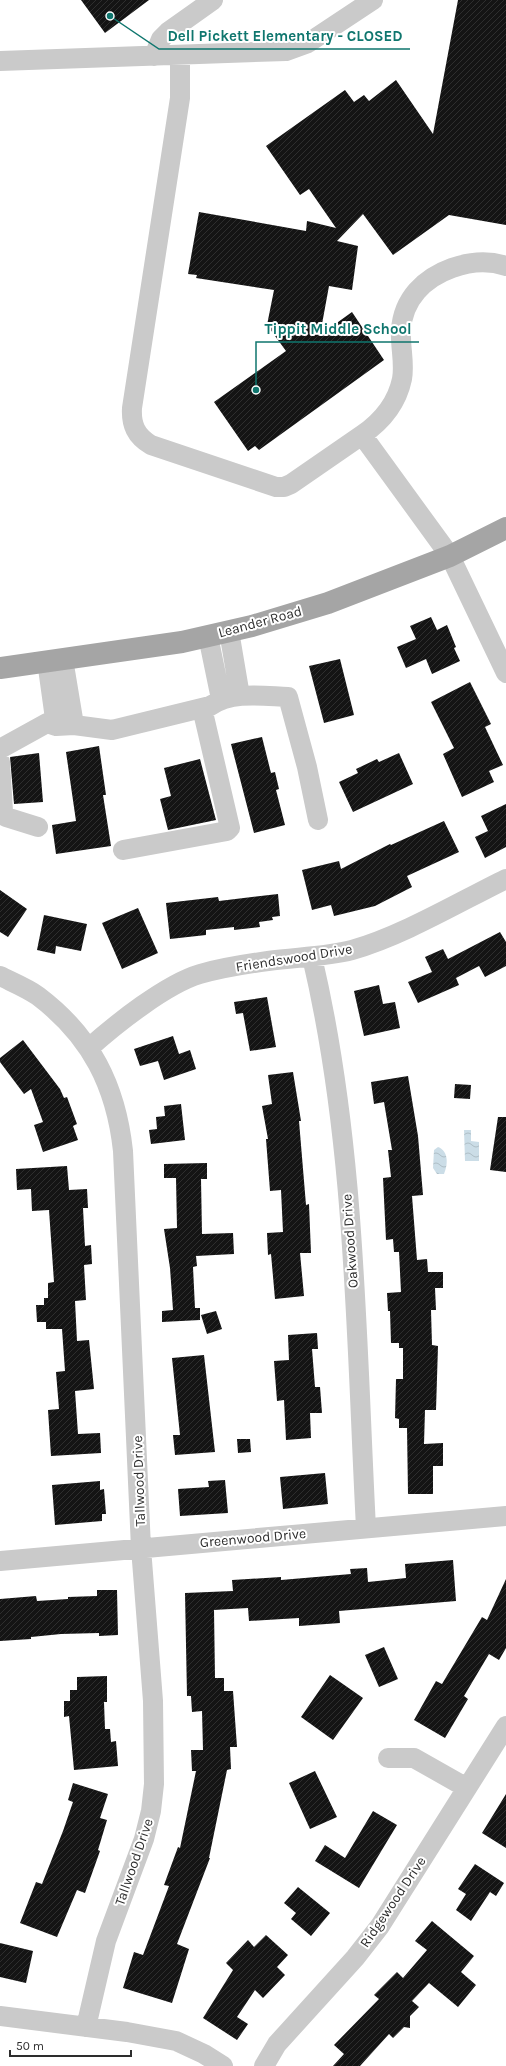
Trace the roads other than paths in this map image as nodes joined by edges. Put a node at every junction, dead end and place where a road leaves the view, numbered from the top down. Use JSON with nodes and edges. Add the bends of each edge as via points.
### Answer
{"nodes":[{"id":1,"x":213,"y":0,"type":"edge"},
{"id":2,"x":373,"y":0,"type":"edge"},
{"id":3,"x":180,"y":55,"type":"junction"},
{"id":4,"x":154,"y":56,"type":"junction"},
{"id":5,"x":0,"y":61,"type":"edge"},
{"id":6,"x":506,"y":266,"type":"edge"},
{"id":7,"x":362,"y":435,"type":"junction"},
{"id":8,"x":506,"y":528,"type":"edge"},
{"id":9,"x":450,"y":556,"type":"junction"},
{"id":10,"x":219,"y":634,"type":"junction"},
{"id":11,"x":55,"y":660,"type":"junction"},
{"id":12,"x":0,"y":668,"type":"edge"},
{"id":13,"x":506,"y":673,"type":"edge"},
{"id":14,"x":231,"y":697,"type":"junction"},
{"id":15,"x":202,"y":708,"type":"junction"},
{"id":16,"x":65,"y":725,"type":"junction"},
{"id":17,"x":0,"y":749,"type":"edge"},
{"id":18,"x":0,"y":762,"type":"edge"},
{"id":19,"x":318,"y":820,"type":"dead end"},
{"id":20,"x":38,"y":827,"type":"dead end"},
{"id":21,"x":123,"y":850,"type":"dead end"},
{"id":22,"x":506,"y":878,"type":"edge"},
{"id":23,"x":312,"y":957,"type":"junction"},
{"id":24,"x":0,"y":976,"type":"edge"},
{"id":25,"x":89,"y":1048,"type":"junction"},
{"id":26,"x":506,"y":1516,"type":"edge"},
{"id":27,"x":366,"y":1528,"type":"junction"},
{"id":28,"x":141,"y":1548,"type":"junction"},
{"id":29,"x":0,"y":1561,"type":"edge"},
{"id":30,"x":506,"y":1726,"type":"edge"},
{"id":31,"x":388,"y":1758,"type":"dead end"},
{"id":32,"x":467,"y":1788,"type":"junction"},
{"id":33,"x":0,"y":2016,"type":"edge"},
{"id":34,"x":86,"y":2027,"type":"junction"},
{"id":35,"x":223,"y":2066,"type":"edge"},
{"id":36,"x":264,"y":2066,"type":"edge"}],
"edges":[{"from":1,"to":4,"type":"street","via":[[161,38]]},
{"from":2,"to":3,"type":"street","via":[[297,48],[272,52]]},
{"from":3,"to":4,"type":"street"},
{"from":3,"to":7,"type":"street","via":[[180,98],[132,408],[134,428],[138,435],[151,445],[276,487],[291,484]]},
{"from":4,"to":5,"type":"street"},
{"from":6,"to":7,"type":"street","via":[[481,262],[458,266],[435,276],[417,290],[406,308],[401,330],[403,368],[399,388],[389,408]]},
{"from":7,"to":9,"type":"street"},
{"from":8,"to":9,"type":"main road","name":"Leander Road"},
{"from":9,"to":10,"type":"main road","name":"Leander Road","via":[[328,603]]},
{"from":9,"to":13,"type":"street"},
{"from":10,"to":11,"type":"main road","name":"Leander Road","via":[[182,642]]},
{"from":10,"to":14,"type":"street"},
{"from":11,"to":12,"type":"main road","name":"Leander Road"},
{"from":11,"to":16,"type":"street"},
{"from":14,"to":15,"type":"street"},
{"from":14,"to":19,"type":"street","via":[[288,697]]},
{"from":15,"to":16,"type":"street","via":[[112,730]]},
{"from":15,"to":21,"type":"street","via":[[230,828],[227,831]]},
{"from":16,"to":17,"type":"street","via":[[47,723]]},
{"from":18,"to":20,"type":"street","via":[[6,817]]},
{"from":22,"to":23,"type":"street","name":"Friendswood Drive","via":[[395,934],[351,950]]},
{"from":23,"to":25,"type":"street","name":"Friendswood Drive","via":[[268,961],[198,974],[148,1002],[115,1025]]},
{"from":23,"to":27,"type":"street","name":"Oakwood Drive","via":[[323,1003],[341,1125],[350,1222]]},
{"from":24,"to":25,"type":"street","name":"Tallwood Drive","via":[[37,996],[69,1023]]},
{"from":25,"to":28,"type":"street","name":"Tallwood Drive","via":[[105,1075],[116,1109],[123,1151]]},
{"from":26,"to":27,"type":"street","name":"Greenwood Drive"},
{"from":27,"to":28,"type":"street","name":"Greenwood Drive"},
{"from":28,"to":29,"type":"street","name":"Greenwood Drive"},
{"from":28,"to":34,"type":"street","name":"Tallwood Drive","via":[[154,1732],[151,1811],[139,1853],[106,1941]]},
{"from":30,"to":32,"type":"street","name":"Ridgewood Drive"},
{"from":31,"to":32,"type":"street","via":[[414,1758]]},
{"from":32,"to":36,"type":"street","name":"Ridgewood Drive","via":[[380,1926],[355,1958],[277,2044]]},
{"from":33,"to":34,"type":"street"},
{"from":34,"to":35,"type":"street","via":[[176,2041]]}]}
